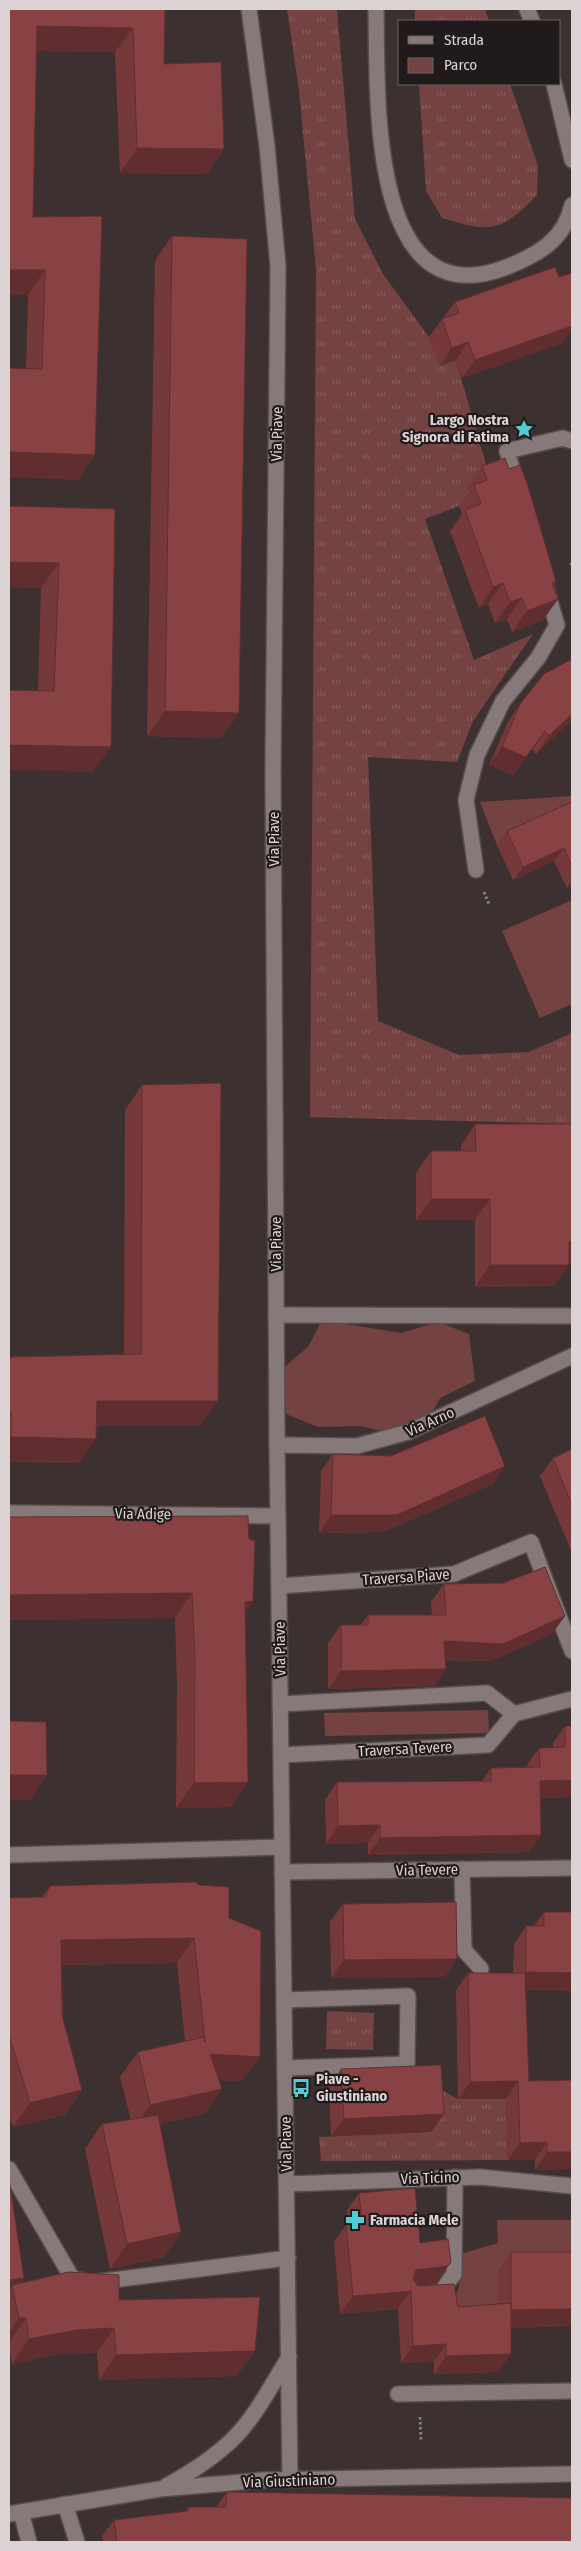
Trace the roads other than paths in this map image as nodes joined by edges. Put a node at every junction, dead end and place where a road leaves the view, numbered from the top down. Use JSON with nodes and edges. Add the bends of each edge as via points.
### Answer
{"nodes":[{"id":1,"x":249,"y":9,"type":"edge"},
{"id":2,"x":376,"y":9,"type":"edge"},
{"id":3,"x":554,"y":85,"type":"edge"},
{"id":4,"x":569,"y":135,"type":"edge"},
{"id":5,"x":572,"y":160,"type":"edge"},
{"id":6,"x":572,"y":205,"type":"edge"},
{"id":7,"x":572,"y":441,"type":"edge"},
{"id":8,"x":522,"y":503,"type":"edge"},
{"id":9,"x":544,"y":578,"type":"edge"},
{"id":10,"x":476,"y":870,"type":"dead end"},
{"id":11,"x":276,"y":1315,"type":"junction"},
{"id":12,"x":572,"y":1316,"type":"edge"},
{"id":13,"x":572,"y":1356,"type":"edge"},
{"id":14,"x":277,"y":1445,"type":"junction"},
{"id":15,"x":9,"y":1513,"type":"edge"},
{"id":16,"x":278,"y":1516,"type":"junction"},
{"id":17,"x":279,"y":1586,"type":"junction"},
{"id":18,"x":572,"y":1651,"type":"edge"},
{"id":19,"x":572,"y":1699,"type":"edge"},
{"id":20,"x":280,"y":1704,"type":"junction"},
{"id":21,"x":514,"y":1714,"type":"junction"},
{"id":22,"x":281,"y":1755,"type":"junction"},
{"id":23,"x":282,"y":1847,"type":"junction"},
{"id":24,"x":9,"y":1855,"type":"edge"},
{"id":25,"x":572,"y":1868,"type":"edge"},
{"id":26,"x":462,"y":1869,"type":"junction"},
{"id":27,"x":282,"y":1872,"type":"junction"},
{"id":28,"x":480,"y":1969,"type":"dead end"},
{"id":29,"x":284,"y":2000,"type":"junction"},
{"id":30,"x":285,"y":2068,"type":"junction"},
{"id":31,"x":9,"y":2169,"type":"edge"},
{"id":32,"x":455,"y":2177,"type":"junction"},
{"id":33,"x":287,"y":2184,"type":"junction"},
{"id":34,"x":572,"y":2186,"type":"edge"},
{"id":35,"x":288,"y":2258,"type":"junction"},
{"id":36,"x":418,"y":2294,"type":"edge"},
{"id":37,"x":289,"y":2357,"type":"junction"},
{"id":38,"x":572,"y":2391,"type":"edge"},
{"id":39,"x":398,"y":2394,"type":"dead end"},
{"id":40,"x":572,"y":2474,"type":"edge"},
{"id":41,"x":290,"y":2480,"type":"junction"},
{"id":42,"x":160,"y":2489,"type":"junction"},
{"id":43,"x":65,"y":2504,"type":"junction"},
{"id":44,"x":15,"y":2513,"type":"edge"},
{"id":45,"x":29,"y":2542,"type":"edge"},
{"id":46,"x":78,"y":2542,"type":"edge"}],
"edges":[{"from":1,"to":11,"type":"street","name":"Via Piave","via":[[267,146],[278,266],[274,758]]},
{"from":2,"to":6,"type":"street","via":[[379,111],[389,191],[408,241],[420,257],[456,274],[477,275],[500,269],[548,247],[569,220]]},
{"from":3,"to":4,"type":"street"},
{"from":4,"to":5,"type":"street"},
{"from":7,"to":8,"type":"street","via":[[562,438],[507,451]]},
{"from":9,"to":10,"type":"street","via":[[557,625],[538,658],[503,701],[477,755],[466,800]]},
{"from":11,"to":12,"type":"street"},
{"from":11,"to":14,"type":"street","name":"Via Piave"},
{"from":13,"to":14,"type":"street","name":"Via Arno","via":[[408,1432],[358,1446]]},
{"from":14,"to":16,"type":"street","name":"Via Piave"},
{"from":15,"to":16,"type":"street","name":"Via Adige"},
{"from":16,"to":17,"type":"street","name":"Via Piave"},
{"from":17,"to":18,"type":"street","name":"Traversa Piave","via":[[454,1574],[531,1542]]},
{"from":17,"to":20,"type":"street","name":"Via Piave"},
{"from":19,"to":21,"type":"street"},
{"from":20,"to":21,"type":"street","via":[[487,1693]]},
{"from":20,"to":22,"type":"street","name":"Via Piave"},
{"from":21,"to":22,"type":"street","name":"Traversa Tevere","via":[[488,1745]]},
{"from":22,"to":23,"type":"street","name":"Via Piave"},
{"from":23,"to":24,"type":"street"},
{"from":23,"to":27,"type":"street","name":"Via Piave"},
{"from":25,"to":26,"type":"street","name":"Via Tevere"},
{"from":26,"to":27,"type":"street","name":"Via Tevere"},
{"from":26,"to":28,"type":"street","via":[[464,1950]]},
{"from":27,"to":29,"type":"street","name":"Via Piave"},
{"from":29,"to":30,"type":"street","name":"Via Piave"},
{"from":29,"to":30,"type":"street","via":[[408,1996],[407,2064]]},
{"from":30,"to":33,"type":"street","name":"Via Piave"},
{"from":31,"to":35,"type":"street","via":[[72,2278],[89,2283]]},
{"from":32,"to":33,"type":"street","name":"Via Ticino"},
{"from":32,"to":34,"type":"street","name":"Via Ticino"},
{"from":32,"to":36,"type":"street","via":[[454,2274],[441,2292]]},
{"from":33,"to":35,"type":"street","name":"Via Piave"},
{"from":35,"to":37,"type":"street","name":"Via Piave"},
{"from":37,"to":41,"type":"street","name":"Via Piave"},
{"from":37,"to":42,"type":"street","via":[[235,2438],[194,2470]]},
{"from":38,"to":39,"type":"street"},
{"from":40,"to":41,"type":"street","name":"Via Giustiniano"},
{"from":41,"to":42,"type":"street","name":"Via Giustiniano"},
{"from":42,"to":43,"type":"street","name":"Via Giustiniano"},
{"from":43,"to":44,"type":"street","name":"Via Giustiniano"},
{"from":43,"to":46,"type":"street"},
{"from":44,"to":45,"type":"street"}]}
